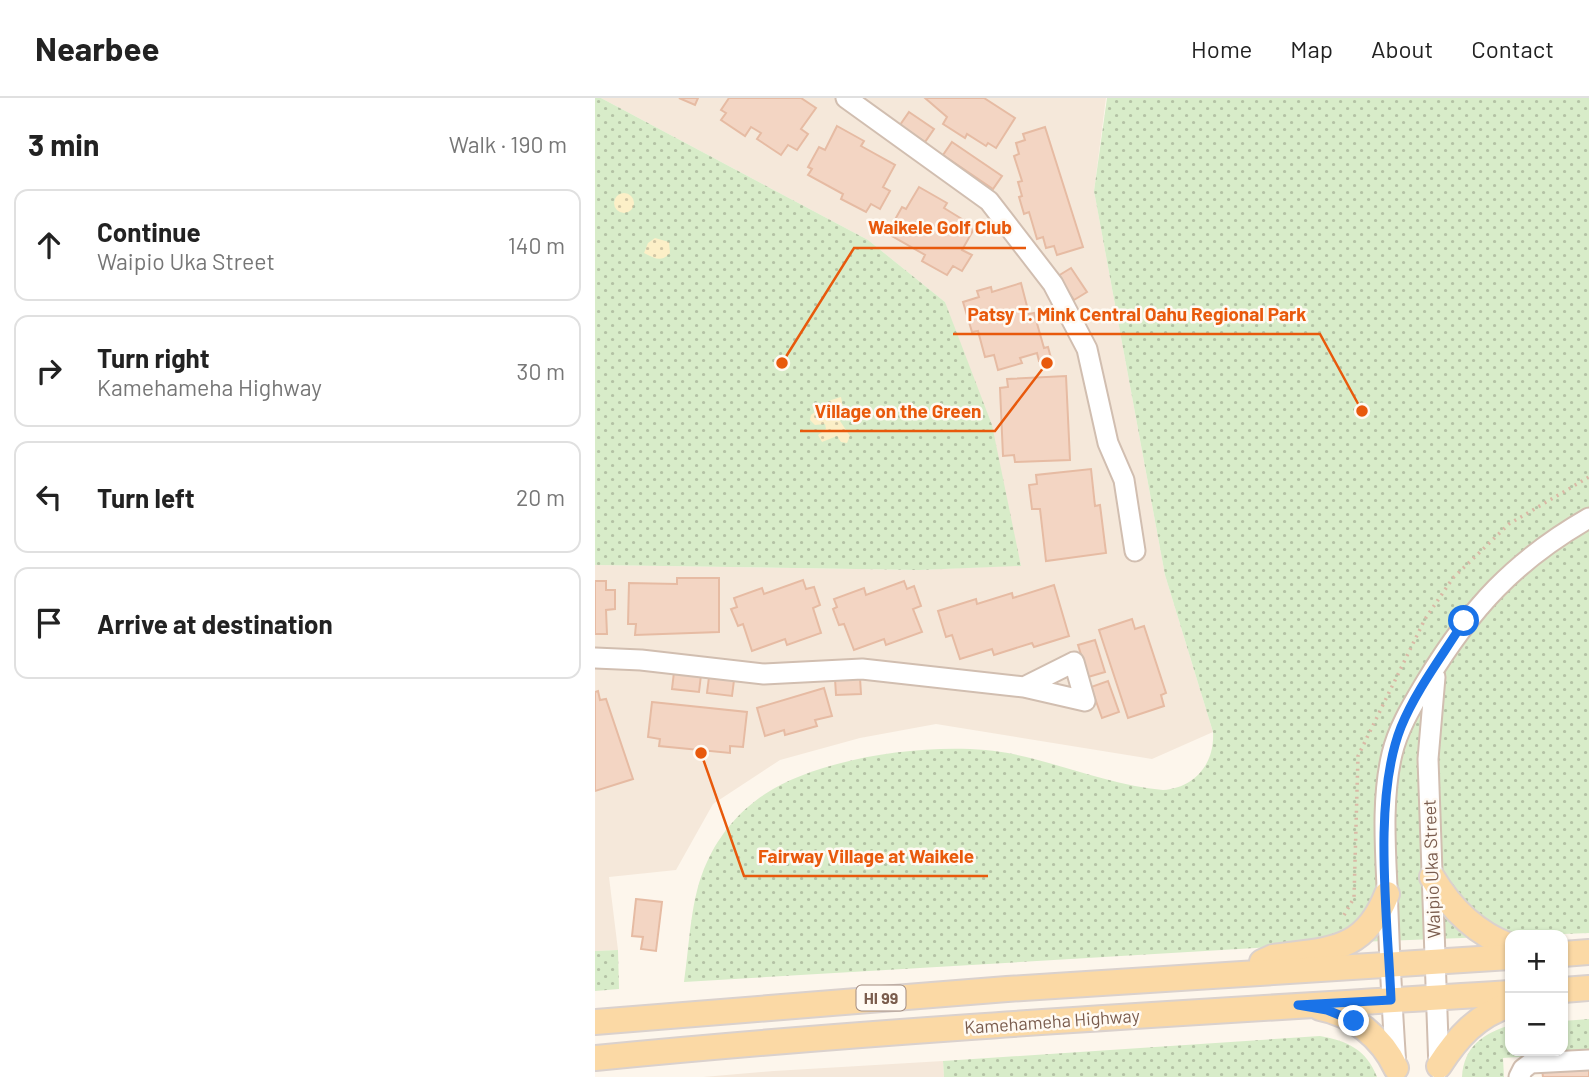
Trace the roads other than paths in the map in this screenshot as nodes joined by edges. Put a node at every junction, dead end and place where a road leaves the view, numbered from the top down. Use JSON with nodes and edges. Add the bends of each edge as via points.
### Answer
{"nodes":[{"id":1,"x":846,"y":98,"type":"edge"},
{"id":2,"x":1589,"y":518,"type":"edge"},
{"id":3,"x":1135,"y":551,"type":"dead end"},
{"id":4,"x":595,"y":659,"type":"edge"},
{"id":5,"x":1438,"y":662,"type":"junction"},
{"id":6,"x":1024,"y":687,"type":"dead end"},
{"id":7,"x":1432,"y":877,"type":"junction"},
{"id":8,"x":1387,"y":894,"type":"junction"},
{"id":9,"x":1505,"y":944,"type":"edge"},
{"id":10,"x":1589,"y":952,"type":"edge"},
{"id":11,"x":1568,"y":954,"type":"edge"},
{"id":12,"x":1505,"y":957,"type":"edge"},
{"id":13,"x":1434,"y":963,"type":"junction"},
{"id":14,"x":1390,"y":965,"type":"junction"},
{"id":15,"x":1236,"y":975,"type":"junction"},
{"id":16,"x":1505,"y":993,"type":"edge"},
{"id":17,"x":1436,"y":998,"type":"junction"},
{"id":18,"x":1391,"y":1000,"type":"junction"},
{"id":19,"x":1298,"y":1005,"type":"junction"},
{"id":20,"x":1505,"y":1006,"type":"edge"},
{"id":21,"x":595,"y":1022,"type":"edge"},
{"id":22,"x":595,"y":1058,"type":"edge"},
{"id":23,"x":1589,"y":1060,"type":"edge"},
{"id":24,"x":1439,"y":1072,"type":"edge"},
{"id":25,"x":1396,"y":1073,"type":"edge"},
{"id":26,"x":1519,"y":1077,"type":"edge"}],
"edges":[{"from":1,"to":3,"type":"street","via":[[989,201],[1053,284],[1087,349],[1108,443],[1124,480]]},
{"from":2,"to":5,"type":"street","name":"Waipio Uka Street","via":[[1539,548],[1499,584],[1464,621]]},
{"from":4,"to":6,"type":"street","via":[[764,674],[862,669]]},
{"from":5,"to":7,"type":"street","name":"Waipio Uka Street","via":[[1429,720]]},
{"from":5,"to":8,"type":"street","name":"Waipio Uka Street","via":[[1401,726],[1392,754]]},
{"from":7,"to":9,"type":"main road","via":[[1466,921]]},
{"from":7,"to":13,"type":"street","name":"Waipio Uka Street"},
{"from":8,"to":14,"type":"street","name":"Waipio Uka Street"},
{"from":8,"to":15,"type":"main road","via":[[1374,922],[1351,942],[1273,957]]},
{"from":10,"to":11,"type":"main road"},
{"from":12,"to":13,"type":"main road","name":"Kamehameha Highway","number":"HI 99"},
{"from":13,"to":14,"type":"main road","name":"Kamehameha Highway","number":"HI 99"},
{"from":13,"to":17,"type":"street","name":"Waipio Uka Street"},
{"from":14,"to":15,"type":"main road","name":"Kamehameha Highway","number":"HI 99"},
{"from":14,"to":18,"type":"street","name":"Waipio Uka Street"},
{"from":15,"to":21,"type":"main road","name":"Kamehameha Highway","number":"HI 99"},
{"from":16,"to":17,"type":"main road","name":"Kamehameha Highway","number":"HI 99"},
{"from":17,"to":18,"type":"main road","name":"Kamehameha Highway","number":"HI 99"},
{"from":17,"to":24,"type":"street","name":"Waipio Uka Street"},
{"from":18,"to":19,"type":"main road","name":"Kamehameha Highway","number":"HI 99"},
{"from":18,"to":25,"type":"street","name":"Waipio Uka Street"},
{"from":19,"to":22,"type":"main road","name":"Kamehameha Highway","number":"HI 99"},
{"from":19,"to":25,"type":"main road","via":[[1327,1010],[1363,1027],[1389,1054]]},
{"from":20,"to":24,"type":"main road","via":[[1467,1029]]},
{"from":23,"to":26,"type":"street","via":[[1531,1063]]}]}
